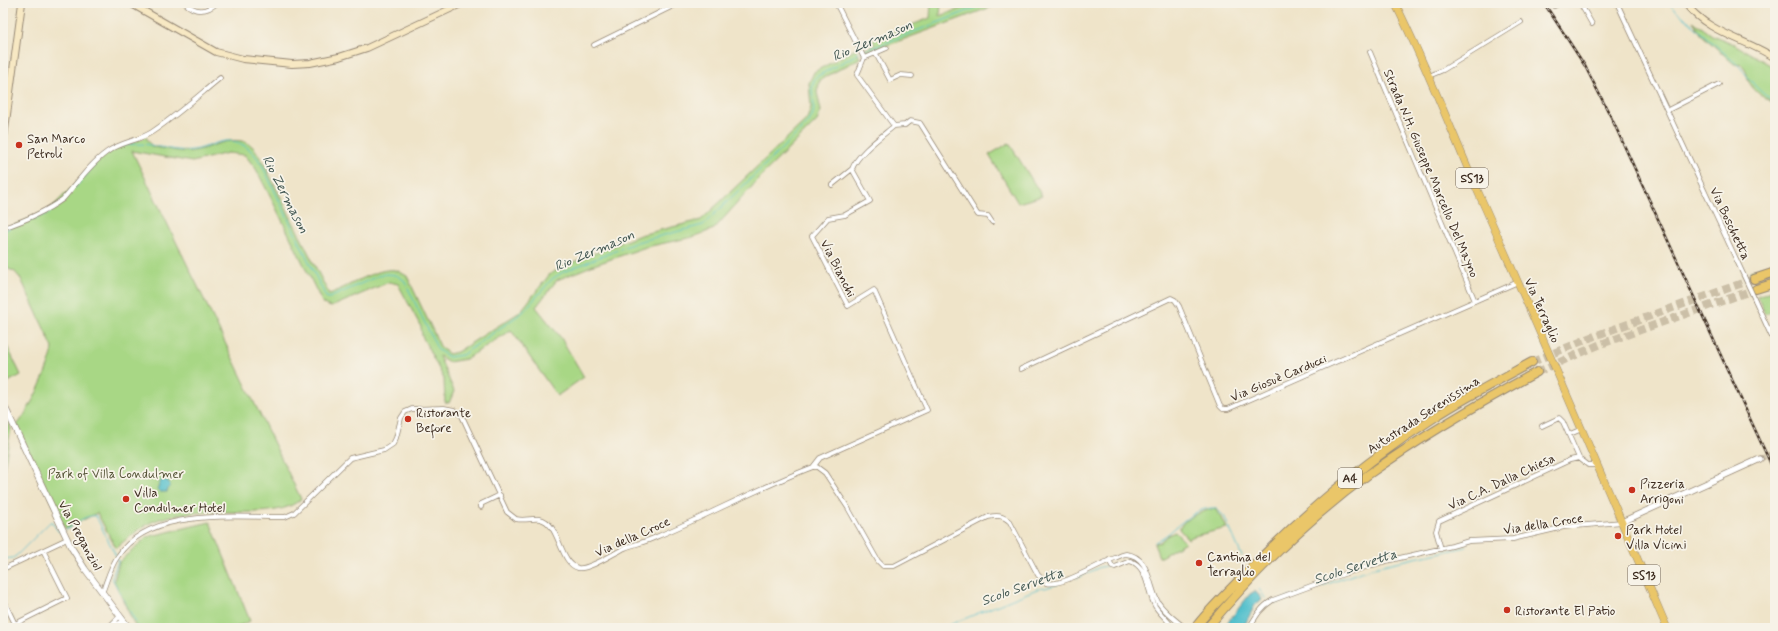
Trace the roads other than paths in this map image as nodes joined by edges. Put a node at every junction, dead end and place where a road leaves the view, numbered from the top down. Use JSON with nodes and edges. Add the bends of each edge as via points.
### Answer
{"nodes":[{"id":1,"x":22,"y":3,"type":"edge"},
{"id":2,"x":130,"y":3,"type":"edge"},
{"id":3,"x":185,"y":3,"type":"edge"},
{"id":4,"x":217,"y":3,"type":"edge"},
{"id":5,"x":463,"y":3,"type":"edge"},
{"id":6,"x":675,"y":3,"type":"edge"},
{"id":7,"x":836,"y":3,"type":"edge"},
{"id":8,"x":1395,"y":3,"type":"edge"},
{"id":9,"x":1560,"y":3,"type":"edge"},
{"id":10,"x":1580,"y":3,"type":"edge"},
{"id":11,"x":1617,"y":3,"type":"edge"},
{"id":12,"x":1685,"y":3,"type":"edge"},
{"id":13,"x":1554,"y":6,"type":"dead end"},
{"id":14,"x":1521,"y":22,"type":"dead end"},
{"id":15,"x":1592,"y":24,"type":"dead end"},
{"id":16,"x":594,"y":45,"type":"dead end"},
{"id":17,"x":888,"y":48,"type":"dead end"},
{"id":18,"x":1370,"y":52,"type":"dead end"},
{"id":19,"x":876,"y":54,"type":"junction"},
{"id":20,"x":864,"y":57,"type":"junction"},
{"id":21,"x":1775,"y":58,"type":"edge"},
{"id":22,"x":912,"y":76,"type":"dead end"},
{"id":23,"x":1429,"y":76,"type":"junction"},
{"id":24,"x":220,"y":78,"type":"dead end"},
{"id":25,"x":1719,"y":84,"type":"dead end"},
{"id":26,"x":1668,"y":110,"type":"junction"},
{"id":27,"x":894,"y":126,"type":"junction"},
{"id":28,"x":3,"y":144,"type":"edge"},
{"id":29,"x":852,"y":169,"type":"junction"},
{"id":30,"x":832,"y":185,"type":"dead end"},
{"id":31,"x":992,"y":222,"type":"dead end"},
{"id":32,"x":3,"y":228,"type":"edge"},
{"id":33,"x":1775,"y":272,"type":"edge"},
{"id":34,"x":1754,"y":279,"type":"tunnel mouth"},
{"id":35,"x":1518,"y":282,"type":"junction"},
{"id":36,"x":1775,"y":283,"type":"edge"},
{"id":37,"x":1756,"y":289,"type":"tunnel mouth"},
{"id":38,"x":1475,"y":301,"type":"junction"},
{"id":39,"x":1775,"y":328,"type":"edge"},
{"id":40,"x":1769,"y":330,"type":"junction"},
{"id":41,"x":1775,"y":344,"type":"edge"},
{"id":42,"x":1532,"y":362,"type":"tunnel mouth"},
{"id":43,"x":1020,"y":368,"type":"dead end"},
{"id":44,"x":1537,"y":372,"type":"tunnel mouth"},
{"id":45,"x":3,"y":403,"type":"edge"},
{"id":46,"x":1542,"y":426,"type":"dead end"},
{"id":47,"x":1582,"y":429,"type":"junction"},
{"id":48,"x":1570,"y":434,"type":"junction"},
{"id":49,"x":1579,"y":458,"type":"junction"},
{"id":50,"x":1760,"y":459,"type":"tunnel mouth"},
{"id":51,"x":1597,"y":465,"type":"junction"},
{"id":52,"x":814,"y":467,"type":"junction"},
{"id":53,"x":500,"y":496,"type":"junction"},
{"id":54,"x":481,"y":507,"type":"dead end"},
{"id":55,"x":1622,"y":522,"type":"junction"},
{"id":56,"x":65,"y":536,"type":"junction"},
{"id":57,"x":1441,"y":549,"type":"junction"},
{"id":58,"x":44,"y":550,"type":"junction"},
{"id":59,"x":1109,"y":560,"type":"junction"},
{"id":60,"x":3,"y":569,"type":"edge"},
{"id":61,"x":102,"y":592,"type":"junction"},
{"id":62,"x":3,"y":599,"type":"edge"},
{"id":63,"x":122,"y":618,"type":"junction"},
{"id":64,"x":15,"y":624,"type":"junction"},
{"id":65,"x":108,"y":627,"type":"edge"},
{"id":66,"x":7,"y":628,"type":"edge"},
{"id":67,"x":129,"y":628,"type":"edge"},
{"id":68,"x":1173,"y":628,"type":"edge"},
{"id":69,"x":1185,"y":628,"type":"edge"},
{"id":70,"x":1195,"y":628,"type":"edge"},
{"id":71,"x":1207,"y":628,"type":"edge"},
{"id":72,"x":1249,"y":628,"type":"edge"},
{"id":73,"x":1667,"y":628,"type":"edge"}],
"edges":[{"from":1,"to":28,"type":"main road"},
{"from":2,"to":5,"type":"main road","via":[[216,52],[243,59],[292,64],[339,57],[367,48]]},
{"from":3,"to":4,"type":"street","via":[[192,8],[205,10]]},
{"from":6,"to":16,"type":"street"},
{"from":7,"to":20,"type":"street"},
{"from":8,"to":23,"type":"main road","name":"Via Terraglio","number":"SS13"},
{"from":9,"to":13,"type":"street"},
{"from":10,"to":15,"type":"street"},
{"from":11,"to":26,"type":"street","name":"Via Boschetta"},
{"from":12,"to":21,"type":"main road","via":[[1707,25]]},
{"from":14,"to":23,"type":"street"},
{"from":17,"to":19,"type":"street"},
{"from":18,"to":38,"type":"street","name":"Strada N.H. Giuseppe Marcello Del Mayno"},
{"from":19,"to":20,"type":"street"},
{"from":19,"to":22,"type":"street","via":[[890,80],[901,75]]},
{"from":20,"to":27,"type":"street","via":[[857,75]]},
{"from":23,"to":35,"type":"main road","name":"Via Terraglio","number":"SS13"},
{"from":24,"to":32,"type":"street","via":[[152,132],[107,152],[63,199]]},
{"from":25,"to":26,"type":"street"},
{"from":26,"to":40,"type":"street","name":"Via Boschetta","bridge":true},
{"from":27,"to":29,"type":"street","via":[[869,147]]},
{"from":27,"to":31,"type":"street","via":[[905,125],[910,121],[920,123],[978,215],[988,216]]},
{"from":29,"to":30,"type":"street"},
{"from":29,"to":52,"type":"street","name":"Via Bianchi","via":[[870,201],[849,213],[828,218],[812,236],[848,306],[874,290],[927,410],[820,458]]},
{"from":33,"to":34,"type":"highway"},
{"from":35,"to":38,"type":"street","name":"Via Giosuè Carducci"},
{"from":35,"to":47,"type":"main road","name":"Via Terraglio","number":"SS13"},
{"from":36,"to":37,"type":"highway"},
{"from":38,"to":43,"type":"street","name":"Via Giosuè Carducci","via":[[1228,409],[1220,406],[1179,306],[1176,300],[1171,298]]},
{"from":39,"to":40,"type":"street"},
{"from":40,"to":41,"type":"street","name":"Via Boschetta"},
{"from":42,"to":70,"type":"highway","name":"Autostrada Serenissima","number":"A4","via":[[1434,417],[1363,467],[1281,537]]},
{"from":44,"to":71,"type":"highway","name":"Autostrada Serenissima","number":"A4","via":[[1487,398],[1368,475],[1287,544],[1247,583]]},
{"from":45,"to":56,"type":"street","name":"Via Preganziol"},
{"from":46,"to":48,"type":"street","via":[[1559,418]]},
{"from":47,"to":48,"type":"street"},
{"from":47,"to":51,"type":"main road","name":"Via Terraglio","number":"SS13"},
{"from":48,"to":49,"type":"street"},
{"from":49,"to":51,"type":"street","via":[[1590,465]]},
{"from":49,"to":57,"type":"street","name":"Via C.A. Dalla Chiesa","via":[[1555,466],[1439,521],[1436,531]]},
{"from":50,"to":55,"type":"street"},
{"from":51,"to":55,"type":"main road","name":"Via Terraglio","number":"SS13"},
{"from":52,"to":53,"type":"street","name":"Via della Croce","via":[[584,568],[577,568],[568,560],[548,524],[540,519],[516,519],[507,512]]},
{"from":52,"to":59,"type":"street","via":[[825,473],[883,566],[894,566],[988,517],[998,515],[1010,522],[1038,575],[1046,583],[1066,580]]},
{"from":53,"to":54,"type":"street","via":[[481,504]]},
{"from":53,"to":61,"type":"street","name":"Via della Croce","via":[[459,412],[444,408],[412,410],[405,412],[401,418],[393,444],[384,450],[350,458],[294,513],[285,517],[211,517],[164,525],[141,534],[118,555]]},
{"from":55,"to":57,"type":"street","name":"Via della Croce","via":[[1564,528],[1513,539],[1469,541]]},
{"from":55,"to":73,"type":"main road","name":"Via Terraglio","number":"SS13"},
{"from":56,"to":58,"type":"street"},
{"from":56,"to":61,"type":"street","name":"Via Preganziol"},
{"from":57,"to":72,"type":"street","name":"Via della Croce","via":[[1369,566],[1273,600],[1257,614]]},
{"from":58,"to":60,"type":"street"},
{"from":58,"to":64,"type":"street","via":[[67,598]]},
{"from":59,"to":68,"type":"street","via":[[1115,568],[1130,561],[1139,566],[1156,608]]},
{"from":59,"to":69,"type":"street","via":[[1124,554],[1134,556],[1144,564],[1159,603]]},
{"from":61,"to":63,"type":"street","name":"Via Preganziol"},
{"from":62,"to":64,"type":"street"},
{"from":63,"to":65,"type":"street"},
{"from":63,"to":67,"type":"street","name":"Via Preganziol"},
{"from":64,"to":66,"type":"street"}]}
